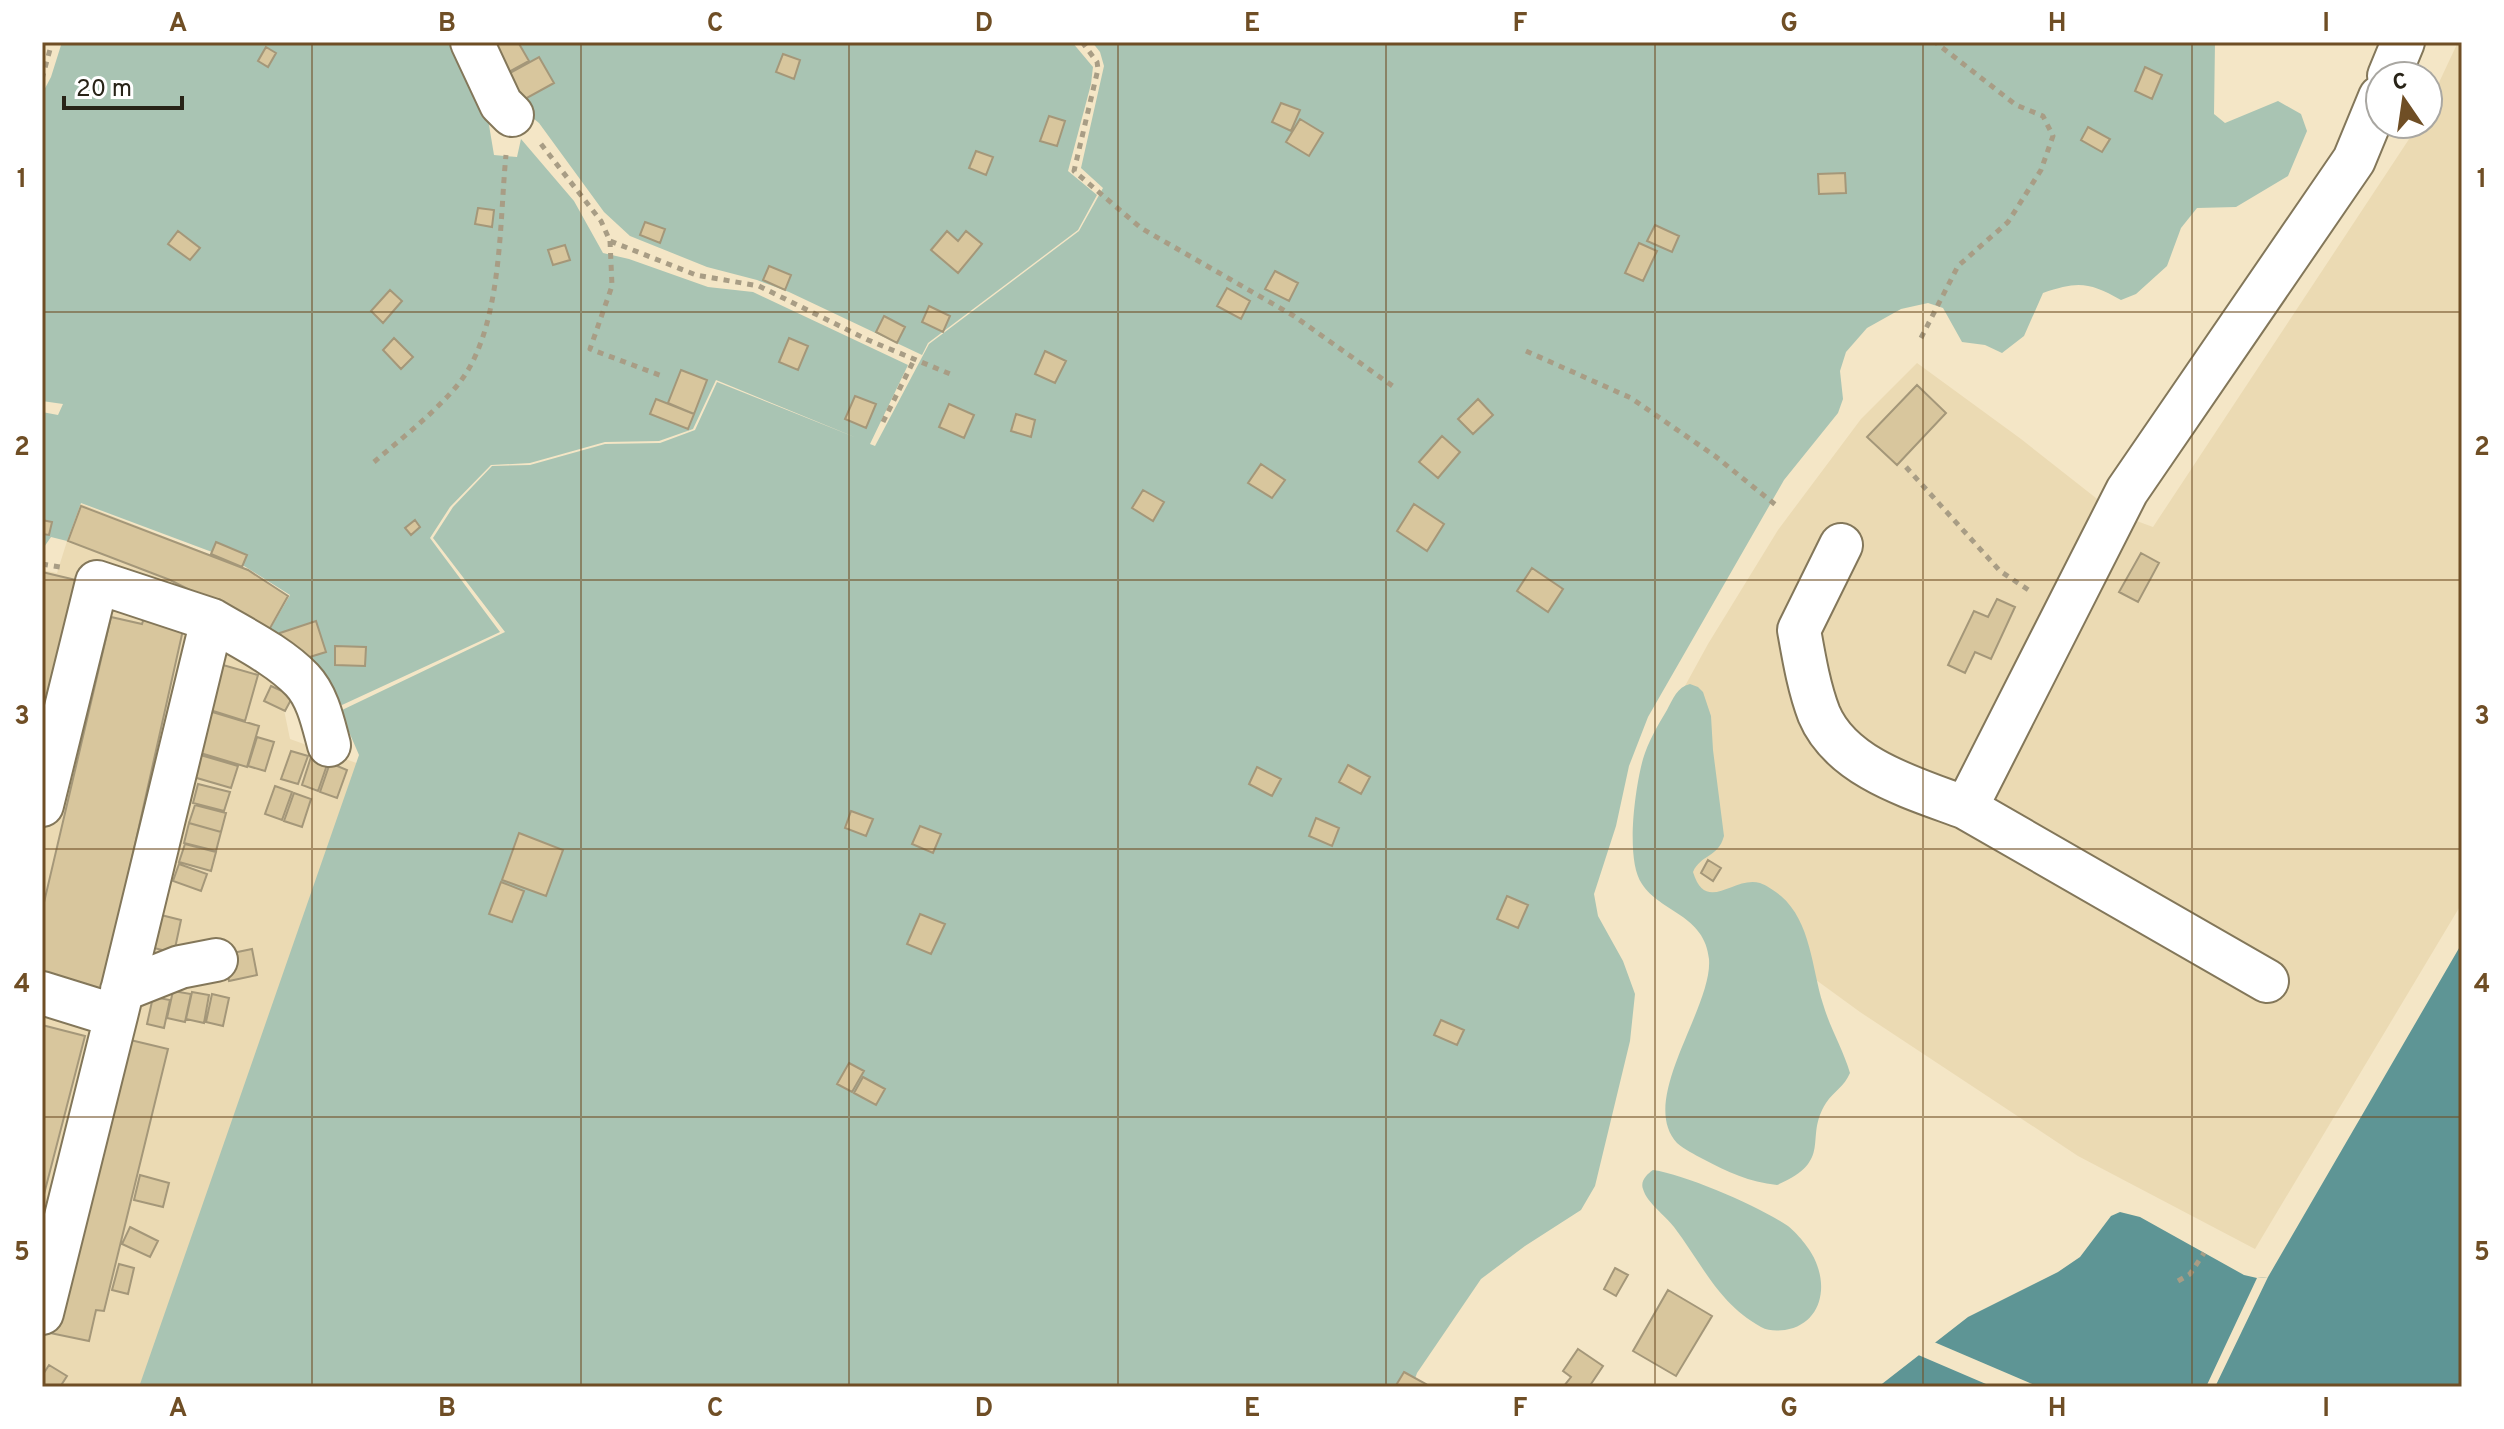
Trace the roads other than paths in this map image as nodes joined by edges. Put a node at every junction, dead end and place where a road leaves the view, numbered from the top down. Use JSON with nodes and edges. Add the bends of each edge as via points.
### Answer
{"nodes":[{"id":1,"x":472,"y":42,"type":"edge"},
{"id":2,"x":512,"y":115,"type":"road end"},
{"id":3,"x":2364,"y":136,"type":"edge"},
{"id":4,"x":1841,"y":545,"type":"dead end"},
{"id":5,"x":212,"y":620,"type":"junction"},
{"id":6,"x":329,"y":745,"type":"dead end"},
{"id":7,"x":42,"y":805,"type":"edge"},
{"id":8,"x":1966,"y":808,"type":"junction"},
{"id":9,"x":216,"y":960,"type":"dead end"},
{"id":10,"x":2267,"y":981,"type":"dead end"},
{"id":11,"x":42,"y":993,"type":"edge"},
{"id":12,"x":119,"y":1003,"type":"junction"},
{"id":13,"x":42,"y":1313,"type":"edge"}],
"edges":[{"from":1,"to":2,"type":"street","via":[[501,104]]},
{"from":3,"to":8,"type":"street","via":[[2354,160],[2127,491]]},
{"from":4,"to":8,"type":"street","via":[[1799,630],[1820,717],[1847,753],[1892,780]]},
{"from":5,"to":6,"type":"street","via":[[304,681]]},
{"from":5,"to":7,"type":"street","via":[[97,582]]},
{"from":5,"to":12,"type":"street"},
{"from":8,"to":10,"type":"street"},
{"from":9,"to":12,"type":"street","via":[[180,967]]},
{"from":11,"to":12,"type":"street"},
{"from":12,"to":13,"type":"street"}]}
